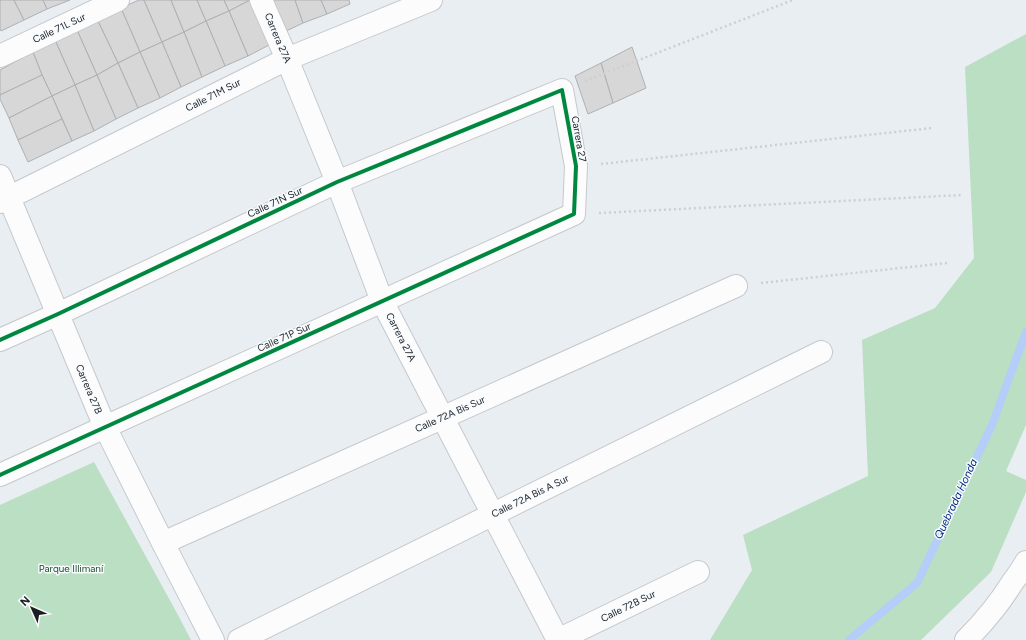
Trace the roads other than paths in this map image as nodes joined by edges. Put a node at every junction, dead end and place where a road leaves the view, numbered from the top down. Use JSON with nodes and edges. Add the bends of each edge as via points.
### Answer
{"nodes":[{"id":1,"x":118,"y":0,"type":"edge"},
{"id":2,"x":261,"y":0,"type":"edge"},
{"id":3,"x":431,"y":0,"type":"edge"},
{"id":4,"x":0,"y":56,"type":"edge"},
{"id":5,"x":287,"y":59,"type":"junction"},
{"id":6,"x":562,"y":90,"type":"joint"},
{"id":7,"x":0,"y":176,"type":"edge"},
{"id":8,"x":337,"y":182,"type":"junction"},
{"id":9,"x":5,"y":200,"type":"edge"},
{"id":10,"x":574,"y":214,"type":"joint"},
{"id":11,"x":736,"y":286,"type":"road end"},
{"id":12,"x":382,"y":302,"type":"junction"},
{"id":13,"x":58,"y":314,"type":"junction"},
{"id":14,"x":0,"y":340,"type":"edge"},
{"id":15,"x":821,"y":352,"type":"dead end"},
{"id":16,"x":442,"y":418,"type":"junction"},
{"id":17,"x":105,"y":427,"type":"junction"},
{"id":18,"x":0,"y":475,"type":"edge"},
{"id":19,"x":493,"y":514,"type":"junction"},
{"id":20,"x":163,"y":543,"type":"junction"},
{"id":21,"x":1026,"y":562,"type":"edge"},
{"id":22,"x":698,"y":572,"type":"dead end"},
{"id":23,"x":213,"y":640,"type":"edge"},
{"id":24,"x":239,"y":640,"type":"edge"},
{"id":25,"x":558,"y":640,"type":"edge"},
{"id":26,"x":966,"y":640,"type":"edge"}],
"edges":[{"from":1,"to":4,"type":"street","name":"Calle 71L Sur"},
{"from":2,"to":5,"type":"street","name":"Carrera 27A"},
{"from":3,"to":5,"type":"street","name":"Calle 71M Sur"},
{"from":5,"to":8,"type":"street","name":"Carrera 27A"},
{"from":5,"to":9,"type":"street","name":"Calle 71M Sur"},
{"from":6,"to":8,"type":"street","name":"Calle 71N Sur"},
{"from":6,"to":10,"type":"street","name":"Carrera 27","via":[[576,166]]},
{"from":7,"to":9,"type":"street","name":"Carrera 27B"},
{"from":8,"to":12,"type":"street","name":"Carrera 27A"},
{"from":8,"to":13,"type":"street","name":"Calle 71N Sur"},
{"from":9,"to":13,"type":"street","name":"Carrera 27B"},
{"from":10,"to":12,"type":"street","name":"Calle 71P Sur"},
{"from":11,"to":16,"type":"street","name":"Calle 72A Bis Sur"},
{"from":12,"to":16,"type":"street","name":"Carrera 27A"},
{"from":12,"to":17,"type":"street","name":"Calle 71P Sur"},
{"from":13,"to":14,"type":"street","name":"Calle 71N Sur"},
{"from":13,"to":17,"type":"street","name":"Carrera 27B"},
{"from":15,"to":19,"type":"street","name":"Calle 72A Bis A Sur"},
{"from":16,"to":19,"type":"street","name":"Carrera 27A"},
{"from":16,"to":20,"type":"street","name":"Calle 72A Bis Sur"},
{"from":17,"to":18,"type":"street","name":"Calle 71P Sur"},
{"from":17,"to":20,"type":"street","name":"Carrera 27B"},
{"from":19,"to":24,"type":"street","name":"Calle 72A Bis A Sur"},
{"from":19,"to":25,"type":"street","name":"Carrera 27A"},
{"from":20,"to":23,"type":"street","name":"Carrera 27B"},
{"from":21,"to":26,"type":"street","via":[[994,609]]},
{"from":22,"to":25,"type":"street","name":"Calle 72B Sur"}]}
